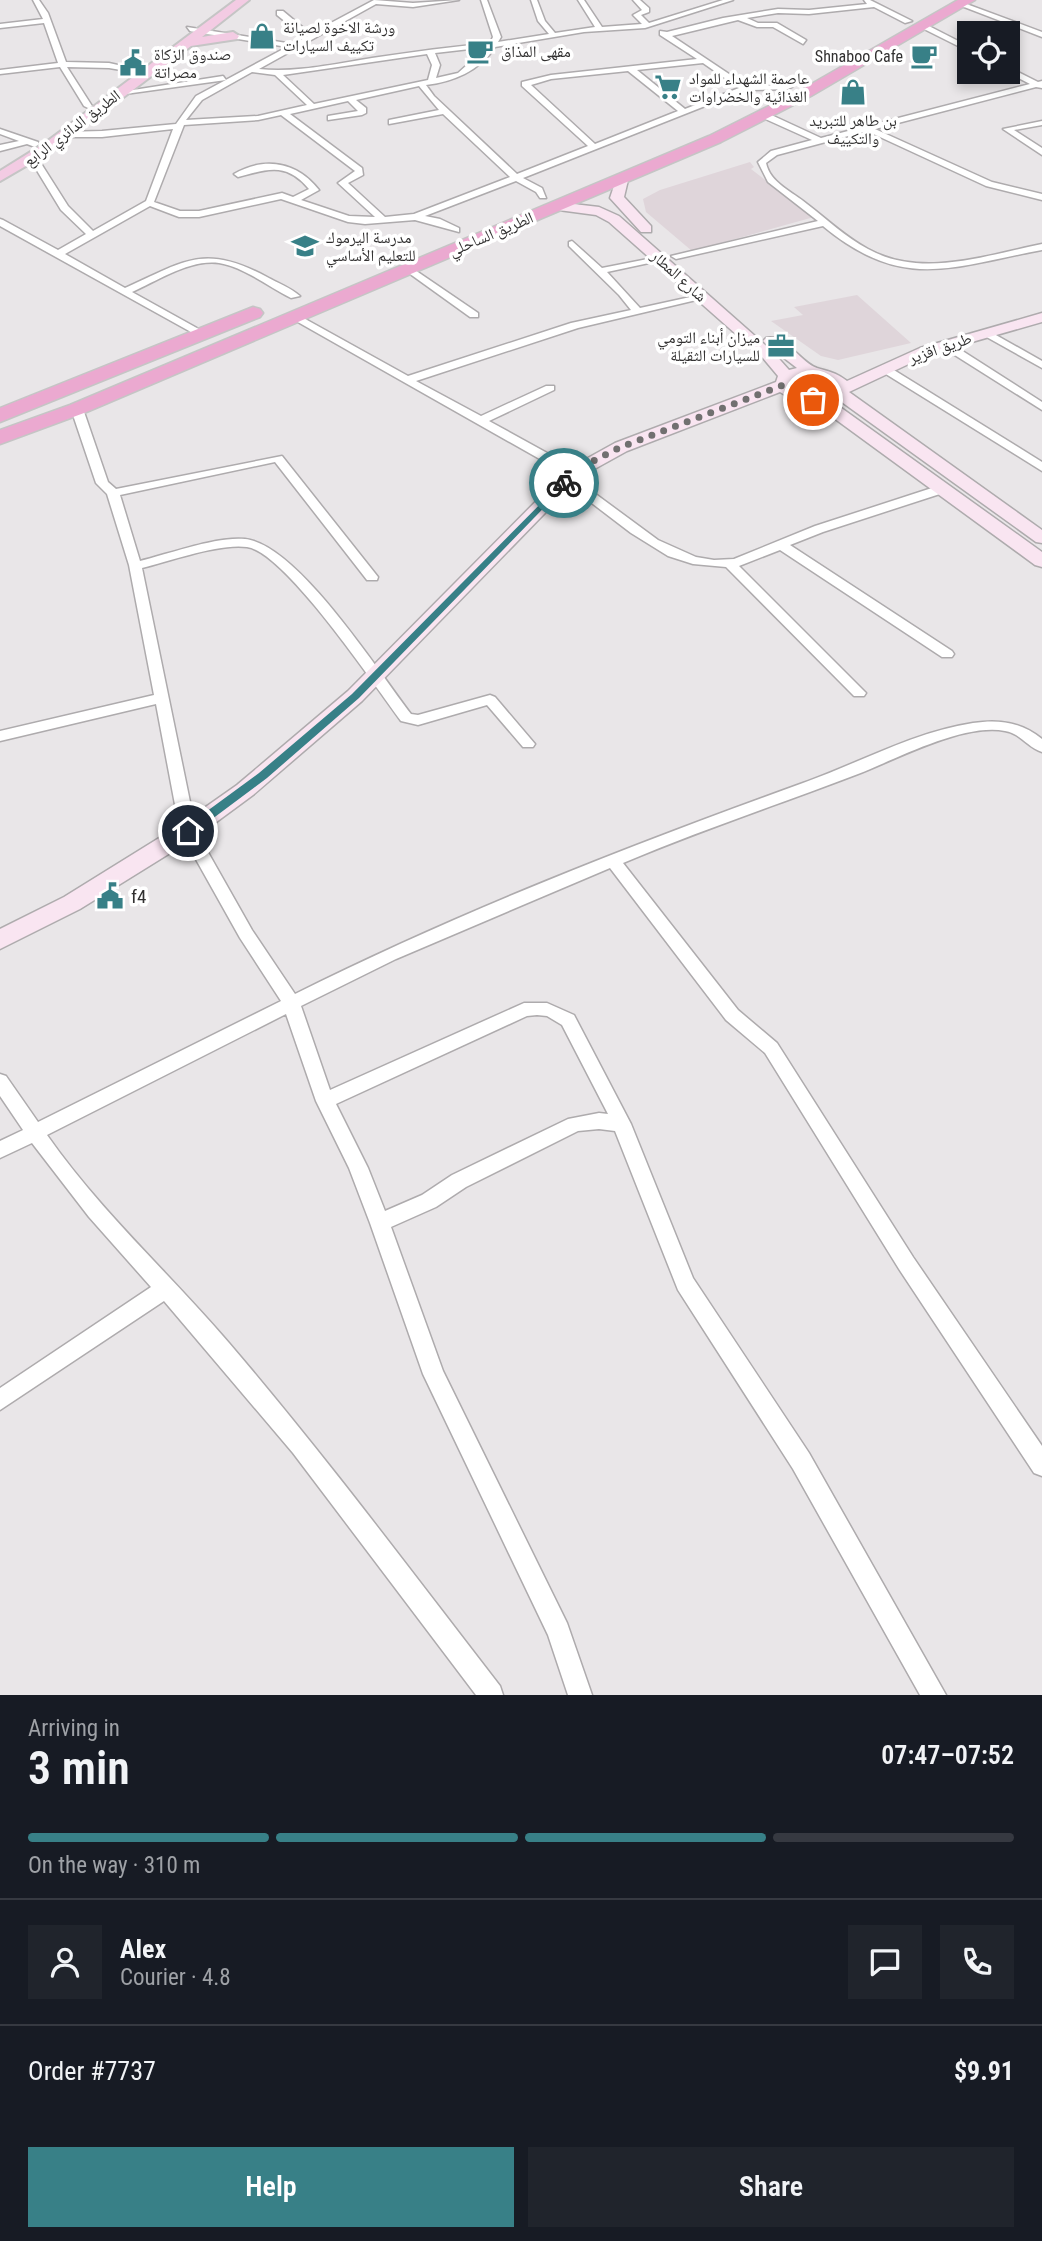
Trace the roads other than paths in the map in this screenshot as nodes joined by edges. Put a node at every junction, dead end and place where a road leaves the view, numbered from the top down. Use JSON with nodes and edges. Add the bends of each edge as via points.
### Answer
{"nodes":[{"id":1,"x":36,"y":0,"type":"edge"},
{"id":2,"x":228,"y":0,"type":"edge"},
{"id":3,"x":243,"y":0,"type":"edge"},
{"id":4,"x":456,"y":0,"type":"edge"},
{"id":5,"x":484,"y":0,"type":"edge"},
{"id":6,"x":534,"y":0,"type":"edge"},
{"id":7,"x":581,"y":0,"type":"edge"},
{"id":8,"x":636,"y":0,"type":"edge"},
{"id":9,"x":864,"y":0,"type":"edge"},
{"id":10,"x":377,"y":1,"type":"edge"},
{"id":11,"x":723,"y":1,"type":"edge"},
{"id":12,"x":958,"y":1,"type":"edge"},
{"id":13,"x":769,"y":2,"type":"dead end"},
{"id":14,"x":874,"y":5,"type":"junction"},
{"id":15,"x":786,"y":10,"type":"junction"},
{"id":16,"x":280,"y":13,"type":"dead end"},
{"id":17,"x":738,"y":18,"type":"junction"},
{"id":18,"x":217,"y":20,"type":"junction"},
{"id":19,"x":47,"y":21,"type":"junction"},
{"id":20,"x":915,"y":23,"type":"junction"},
{"id":21,"x":646,"y":25,"type":"junction"},
{"id":22,"x":0,"y":26,"type":"edge"},
{"id":23,"x":600,"y":29,"type":"junction"},
{"id":24,"x":193,"y":33,"type":"junction"},
{"id":25,"x":316,"y":34,"type":"junction"},
{"id":26,"x":666,"y":35,"type":"junction"},
{"id":27,"x":1042,"y":35,"type":"edge"},
{"id":28,"x":235,"y":36,"type":"junction"},
{"id":29,"x":554,"y":36,"type":"junction"},
{"id":30,"x":803,"y":42,"type":"dead end"},
{"id":31,"x":957,"y":44,"type":"edge"},
{"id":32,"x":492,"y":45,"type":"junction"},
{"id":33,"x":294,"y":46,"type":"junction"},
{"id":34,"x":430,"y":51,"type":"junction"},
{"id":35,"x":704,"y":61,"type":"junction"},
{"id":36,"x":63,"y":64,"type":"junction"},
{"id":37,"x":629,"y":68,"type":"junction"},
{"id":38,"x":250,"y":70,"type":"junction"},
{"id":39,"x":140,"y":71,"type":"junction"},
{"id":40,"x":0,"y":72,"type":"edge"},
{"id":41,"x":276,"y":73,"type":"junction"},
{"id":42,"x":1020,"y":75,"type":"edge"},
{"id":43,"x":237,"y":76,"type":"junction"},
{"id":44,"x":426,"y":83,"type":"junction"},
{"id":45,"x":1040,"y":85,"type":"edge"},
{"id":46,"x":788,"y":87,"type":"junction"},
{"id":47,"x":745,"y":88,"type":"junction"},
{"id":48,"x":118,"y":93,"type":"junction"},
{"id":49,"x":350,"y":99,"type":"junction"},
{"id":50,"x":88,"y":106,"type":"junction"},
{"id":51,"x":312,"y":106,"type":"junction"},
{"id":52,"x":760,"y":109,"type":"junction"},
{"id":53,"x":445,"y":111,"type":"junction"},
{"id":54,"x":282,"y":112,"type":"junction"},
{"id":55,"x":684,"y":112,"type":"junction"},
{"id":56,"x":331,"y":118,"type":"dead end"},
{"id":57,"x":392,"y":122,"type":"dead end"},
{"id":58,"x":1042,"y":123,"type":"edge"},
{"id":59,"x":180,"y":125,"type":"junction"},
{"id":60,"x":866,"y":128,"type":"junction"},
{"id":61,"x":0,"y":131,"type":"edge"},
{"id":62,"x":66,"y":134,"type":"junction"},
{"id":63,"x":820,"y":141,"type":"junction"},
{"id":64,"x":30,"y":143,"type":"junction"},
{"id":65,"x":594,"y":147,"type":"junction"},
{"id":66,"x":0,"y":148,"type":"edge"},
{"id":67,"x":1042,"y":152,"type":"edge"},
{"id":68,"x":31,"y":160,"type":"junction"},
{"id":69,"x":0,"y":166,"type":"edge"},
{"id":70,"x":238,"y":174,"type":"dead end"},
{"id":71,"x":514,"y":176,"type":"junction"},
{"id":72,"x":0,"y":177,"type":"edge"},
{"id":73,"x":622,"y":180,"type":"junction"},
{"id":74,"x":1042,"y":197,"type":"edge"},
{"id":75,"x":295,"y":199,"type":"junction"},
{"id":76,"x":550,"y":201,"type":"junction"},
{"id":77,"x":149,"y":203,"type":"junction"},
{"id":78,"x":415,"y":216,"type":"junction"},
{"id":79,"x":383,"y":220,"type":"junction"},
{"id":80,"x":0,"y":222,"type":"edge"},
{"id":81,"x":823,"y":223,"type":"junction"},
{"id":82,"x":643,"y":226,"type":"junction"},
{"id":83,"x":626,"y":229,"type":"junction"},
{"id":84,"x":456,"y":230,"type":"junction"},
{"id":85,"x":93,"y":236,"type":"junction"},
{"id":86,"x":572,"y":244,"type":"dead end"},
{"id":87,"x":1042,"y":247,"type":"edge"},
{"id":88,"x":58,"y":254,"type":"junction"},
{"id":89,"x":394,"y":256,"type":"dead end"},
{"id":90,"x":676,"y":256,"type":"junction"},
{"id":91,"x":660,"y":258,"type":"junction"},
{"id":92,"x":409,"y":269,"type":"junction"},
{"id":93,"x":600,"y":271,"type":"junction"},
{"id":94,"x":126,"y":291,"type":"junction"},
{"id":95,"x":301,"y":294,"type":"joint"},
{"id":96,"x":704,"y":297,"type":"junction"},
{"id":97,"x":638,"y":312,"type":"junction"},
{"id":98,"x":474,"y":315,"type":"dead end"},
{"id":99,"x":294,"y":317,"type":"junction"},
{"id":100,"x":1042,"y":317,"type":"edge"},
{"id":101,"x":987,"y":333,"type":"junction"},
{"id":102,"x":200,"y":334,"type":"junction"},
{"id":103,"x":946,"y":345,"type":"junction"},
{"id":104,"x":925,"y":351,"type":"junction"},
{"id":105,"x":1042,"y":365,"type":"edge"},
{"id":106,"x":886,"y":369,"type":"junction"},
{"id":107,"x":818,"y":372,"type":"junction"},
{"id":108,"x":407,"y":380,"type":"junction"},
{"id":109,"x":785,"y":381,"type":"junction"},
{"id":110,"x":550,"y":388,"type":"dead end"},
{"id":111,"x":841,"y":391,"type":"junction"},
{"id":112,"x":799,"y":397,"type":"junction"},
{"id":113,"x":820,"y":400,"type":"junction"},
{"id":114,"x":1042,"y":407,"type":"edge"},
{"id":115,"x":77,"y":409,"type":"junction"},
{"id":116,"x":696,"y":420,"type":"junction"},
{"id":117,"x":480,"y":421,"type":"junction"},
{"id":118,"x":1,"y":431,"type":"edge"},
{"id":119,"x":1042,"y":467,"type":"edge"},
{"id":120,"x":574,"y":473,"type":"junction"},
{"id":121,"x":942,"y":489,"type":"junction"},
{"id":122,"x":113,"y":493,"type":"junction"},
{"id":123,"x":1042,"y":538,"type":"edge"},
{"id":124,"x":783,"y":546,"type":"junction"},
{"id":125,"x":1042,"y":561,"type":"edge"},
{"id":126,"x":730,"y":564,"type":"junction"},
{"id":127,"x":135,"y":566,"type":"junction"},
{"id":128,"x":372,"y":577,"type":"dead end"},
{"id":129,"x":947,"y":654,"type":"dead end"},
{"id":130,"x":376,"y":675,"type":"junction"},
{"id":131,"x":859,"y":693,"type":"dead end"},
{"id":132,"x":163,"y":698,"type":"junction"},
{"id":133,"x":0,"y":736,"type":"edge"},
{"id":134,"x":528,"y":744,"type":"dead end"},
{"id":135,"x":1042,"y":747,"type":"edge"},
{"id":136,"x":188,"y":831,"type":"junction"},
{"id":137,"x":613,"y":861,"type":"junction"},
{"id":138,"x":0,"y":940,"type":"edge"},
{"id":139,"x":291,"y":1002,"type":"junction"},
{"id":140,"x":0,"y":1081,"type":"edge"},
{"id":141,"x":325,"y":1101,"type":"junction"},
{"id":142,"x":622,"y":1124,"type":"junction"},
{"id":143,"x":36,"y":1131,"type":"junction"},
{"id":144,"x":0,"y":1150,"type":"edge"},
{"id":145,"x":380,"y":1223,"type":"junction"},
{"id":146,"x":164,"y":1289,"type":"junction"},
{"id":147,"x":0,"y":1399,"type":"edge"},
{"id":148,"x":1042,"y":1465,"type":"edge"},
{"id":149,"x":491,"y":1695,"type":"edge"},
{"id":150,"x":580,"y":1695,"type":"edge"},
{"id":151,"x":934,"y":1695,"type":"edge"}],
"edges":[{"from":1,"to":19,"type":"street"},
{"from":2,"to":24,"type":"main road","name":"الطريق الدائري الرابع"},
{"from":3,"to":18,"type":"main road","name":"الطريق الدائري الرابع"},
{"from":4,"to":10,"type":"street","via":[[413,5]]},
{"from":5,"to":32,"type":"street","via":[[497,37]]},
{"from":6,"to":29,"type":"street"},
{"from":7,"to":23,"type":"street"},
{"from":8,"to":21,"type":"street","via":[[646,10],[637,15]]},
{"from":9,"to":14,"type":"street"},
{"from":10,"to":25,"type":"street"},
{"from":11,"to":21,"type":"street"},
{"from":12,"to":20,"type":"highway","name":"الطريق الساحلي"},
{"from":12,"to":27,"type":"street"},
{"from":13,"to":15,"type":"street"},
{"from":14,"to":15,"type":"street"},
{"from":14,"to":20,"type":"street"},
{"from":15,"to":17,"type":"street"},
{"from":16,"to":25,"type":"street","via":[[305,33]]},
{"from":17,"to":26,"type":"street"},
{"from":17,"to":30,"type":"street","via":[[758,26],[774,24]]},
{"from":18,"to":24,"type":"main road","name":"الطريق الدائري الرابع"},
{"from":18,"to":28,"type":"main road","via":[[220,28]]},
{"from":19,"to":22,"type":"street"},
{"from":19,"to":36,"type":"street"},
{"from":20,"to":31,"type":"street"},
{"from":20,"to":46,"type":"highway","name":"الطريق الساحلي"},
{"from":20,"to":52,"type":"highway","name":"الطريق الساحلي"},
{"from":21,"to":23,"type":"street"},
{"from":21,"to":26,"type":"street"},
{"from":23,"to":29,"type":"street"},
{"from":24,"to":28,"type":"street"},
{"from":24,"to":28,"type":"main road","via":[[206,38]]},
{"from":24,"to":39,"type":"main road","name":"الطريق الدائري الرابع"},
{"from":25,"to":33,"type":"street"},
{"from":26,"to":35,"type":"street"},
{"from":28,"to":33,"type":"street"},
{"from":29,"to":32,"type":"street"},
{"from":32,"to":34,"type":"street"},
{"from":32,"to":44,"type":"street","via":[[467,72]]},
{"from":33,"to":38,"type":"street"},
{"from":34,"to":41,"type":"street"},
{"from":34,"to":44,"type":"street","via":[[436,65]]},
{"from":35,"to":37,"type":"street"},
{"from":35,"to":47,"type":"street"},
{"from":36,"to":39,"type":"street","via":[[104,64]]},
{"from":36,"to":40,"type":"street"},
{"from":36,"to":50,"type":"street"},
{"from":37,"to":55,"type":"street"},
{"from":37,"to":65,"type":"street","via":[[526,84]]},
{"from":38,"to":41,"type":"street"},
{"from":38,"to":43,"type":"street"},
{"from":39,"to":48,"type":"main road","name":"الطريق الدائري الرابع"},
{"from":39,"to":50,"type":"main road","name":"الطريق الدائري الرابع"},
{"from":41,"to":51,"type":"street"},
{"from":42,"to":45,"type":"street"},
{"from":43,"to":48,"type":"street"},
{"from":43,"to":59,"type":"street","via":[[199,98]]},
{"from":44,"to":49,"type":"street"},
{"from":44,"to":53,"type":"street"},
{"from":45,"to":60,"type":"street"},
{"from":46,"to":47,"type":"street"},
{"from":46,"to":52,"type":"highway","name":"الطريق الساحلي"},
{"from":47,"to":52,"type":"street"},
{"from":47,"to":55,"type":"street"},
{"from":48,"to":62,"type":"main road","name":"الطريق الدائري الرابع"},
{"from":49,"to":51,"type":"street"},
{"from":49,"to":56,"type":"street","via":[[362,113]]},
{"from":50,"to":64,"type":"main road","name":"الطريق الدائري الرابع"},
{"from":51,"to":54,"type":"street"},
{"from":52,"to":63,"type":"street"},
{"from":52,"to":73,"type":"highway","name":"الطريق الساحلي"},
{"from":52,"to":76,"type":"highway","name":"الطريق الساحلي"},
{"from":53,"to":57,"type":"street"},
{"from":53,"to":71,"type":"street"},
{"from":54,"to":59,"type":"street"},
{"from":54,"to":79,"type":"street","via":[[359,170],[342,184]]},
{"from":55,"to":65,"type":"street"},
{"from":58,"to":67,"type":"street","via":[[1007,130]]},
{"from":59,"to":62,"type":"street"},
{"from":59,"to":77,"type":"street"},
{"from":60,"to":63,"type":"street"},
{"from":60,"to":74,"type":"street","via":[[989,184]]},
{"from":61,"to":64,"type":"street"},
{"from":62,"to":68,"type":"main road","name":"الطريق الدائري الرابع"},
{"from":63,"to":81,"type":"street","via":[[774,153],[762,162],[762,168]]},
{"from":64,"to":66,"type":"street"},
{"from":64,"to":69,"type":"main road","name":"الطريق الدائري الرابع"},
{"from":65,"to":71,"type":"street"},
{"from":68,"to":72,"type":"main road","name":"الطريق الدائري الرابع"},
{"from":68,"to":85,"type":"street","via":[[64,208]]},
{"from":70,"to":75,"type":"street","via":[[277,165],[291,167],[315,190]]},
{"from":71,"to":76,"type":"street"},
{"from":71,"to":78,"type":"street"},
{"from":73,"to":76,"type":"highway","name":"الطريق الساحلي"},
{"from":73,"to":82,"type":"street","name":"شارع المطار","via":[[617,198]]},
{"from":75,"to":77,"type":"street","via":[[273,197],[189,215]]},
{"from":75,"to":79,"type":"street","via":[[348,219]]},
{"from":76,"to":83,"type":"street","name":"شارع المطار","via":[[599,211]]},
{"from":76,"to":84,"type":"highway","name":"الطريق الساحلي"},
{"from":76,"to":92,"type":"highway","name":"الطريق الساحلي"},
{"from":77,"to":85,"type":"street"},
{"from":78,"to":79,"type":"street"},
{"from":78,"to":84,"type":"street"},
{"from":80,"to":88,"type":"street"},
{"from":81,"to":87,"type":"street","via":[[880,260],[919,267]]},
{"from":81,"to":90,"type":"street"},
{"from":82,"to":83,"type":"street"},
{"from":82,"to":90,"type":"street","name":"شارع المطار"},
{"from":83,"to":91,"type":"street","name":"شارع المطار"},
{"from":84,"to":89,"type":"highway","name":"الطريق الساحلي"},
{"from":85,"to":88,"type":"street"},
{"from":86,"to":93,"type":"street"},
{"from":88,"to":94,"type":"street"},
{"from":90,"to":107,"type":"street","name":"شارع المطار","via":[[756,329]]},
{"from":91,"to":93,"type":"street"},
{"from":91,"to":96,"type":"street","name":"شارع المطار"},
{"from":92,"to":98,"type":"street"},
{"from":92,"to":99,"type":"highway","name":"الطريق الساحلي"},
{"from":93,"to":97,"type":"street"},
{"from":94,"to":95,"type":"street","via":[[211,259]]},
{"from":94,"to":102,"type":"street"},
{"from":95,"to":102,"type":"highway","name":"الطريق الساحلي"},
{"from":96,"to":97,"type":"street"},
{"from":96,"to":109,"type":"street","name":"شارع المطار","via":[[782,369]]},
{"from":97,"to":108,"type":"street","via":[[575,325]]},
{"from":99,"to":108,"type":"street"},
{"from":99,"to":115,"type":"highway","name":"الطريق الساحلي"},
{"from":100,"to":101,"type":"street","name":"طريق اقزير"},
{"from":101,"to":103,"type":"street","name":"طريق اقزير"},
{"from":101,"to":105,"type":"street"},
{"from":102,"to":118,"type":"highway","name":"الطريق الساحلي"},
{"from":103,"to":104,"type":"street","name":"طريق اقزير"},
{"from":103,"to":114,"type":"street"},
{"from":104,"to":106,"type":"street","name":"طريق اقزير"},
{"from":104,"to":107,"type":"street"},
{"from":106,"to":111,"type":"street","name":"طريق اقزير"},
{"from":106,"to":119,"type":"street"},
{"from":107,"to":109,"type":"street"},
{"from":107,"to":111,"type":"street","via":[[838,379]]},
{"from":108,"to":117,"type":"street"},
{"from":109,"to":112,"type":"street","name":"شارع المطار","via":[[788,392]]},
{"from":109,"to":116,"type":"street"},
{"from":110,"to":117,"type":"street"},
{"from":111,"to":113,"type":"street"},
{"from":111,"to":123,"type":"street"},
{"from":112,"to":113,"type":"street"},
{"from":112,"to":116,"type":"street"},
{"from":113,"to":121,"type":"street"},
{"from":115,"to":118,"type":"highway","name":"الطريق الساحلي"},
{"from":115,"to":122,"type":"street","via":[[102,482]]},
{"from":116,"to":120,"type":"street","via":[[621,447]]},
{"from":117,"to":120,"type":"street"},
{"from":120,"to":126,"type":"street","via":[[576,485],[583,491],[671,554],[708,565]]},
{"from":120,"to":130,"type":"street"},
{"from":121,"to":124,"type":"street"},
{"from":121,"to":125,"type":"street"},
{"from":122,"to":127,"type":"street"},
{"from":122,"to":128,"type":"street","via":[[278,458]]},
{"from":124,"to":126,"type":"street"},
{"from":124,"to":129,"type":"street"},
{"from":126,"to":131,"type":"street"},
{"from":127,"to":130,"type":"street","via":[[228,543],[260,544],[308,587]]},
{"from":127,"to":132,"type":"street"},
{"from":130,"to":134,"type":"street","via":[[406,718],[490,700]]},
{"from":130,"to":136,"type":"street","via":[[298,747]]},
{"from":132,"to":133,"type":"street"},
{"from":132,"to":136,"type":"street"},
{"from":135,"to":137,"type":"street","via":[[1026,734],[998,725],[930,738]]},
{"from":136,"to":138,"type":"street","via":[[72,903]]},
{"from":136,"to":139,"type":"street"},
{"from":137,"to":139,"type":"street","via":[[390,954]]},
{"from":137,"to":148,"type":"street","via":[[732,1015],[771,1048],[906,1263]]},
{"from":139,"to":141,"type":"street"},
{"from":139,"to":143,"type":"street"},
{"from":140,"to":143,"type":"street"},
{"from":141,"to":142,"type":"street","via":[[524,1010],[541,1007],[568,1020]]},
{"from":141,"to":145,"type":"street"},
{"from":142,"to":145,"type":"street","via":[[575,1125]]},
{"from":142,"to":151,"type":"street","via":[[685,1283],[801,1461]]},
{"from":143,"to":144,"type":"street"},
{"from":143,"to":146,"type":"street","via":[[96,1211]]},
{"from":145,"to":150,"type":"street","via":[[434,1374],[559,1631]]},
{"from":146,"to":147,"type":"street"},
{"from":146,"to":149,"type":"street","via":[[301,1445]]}]}
